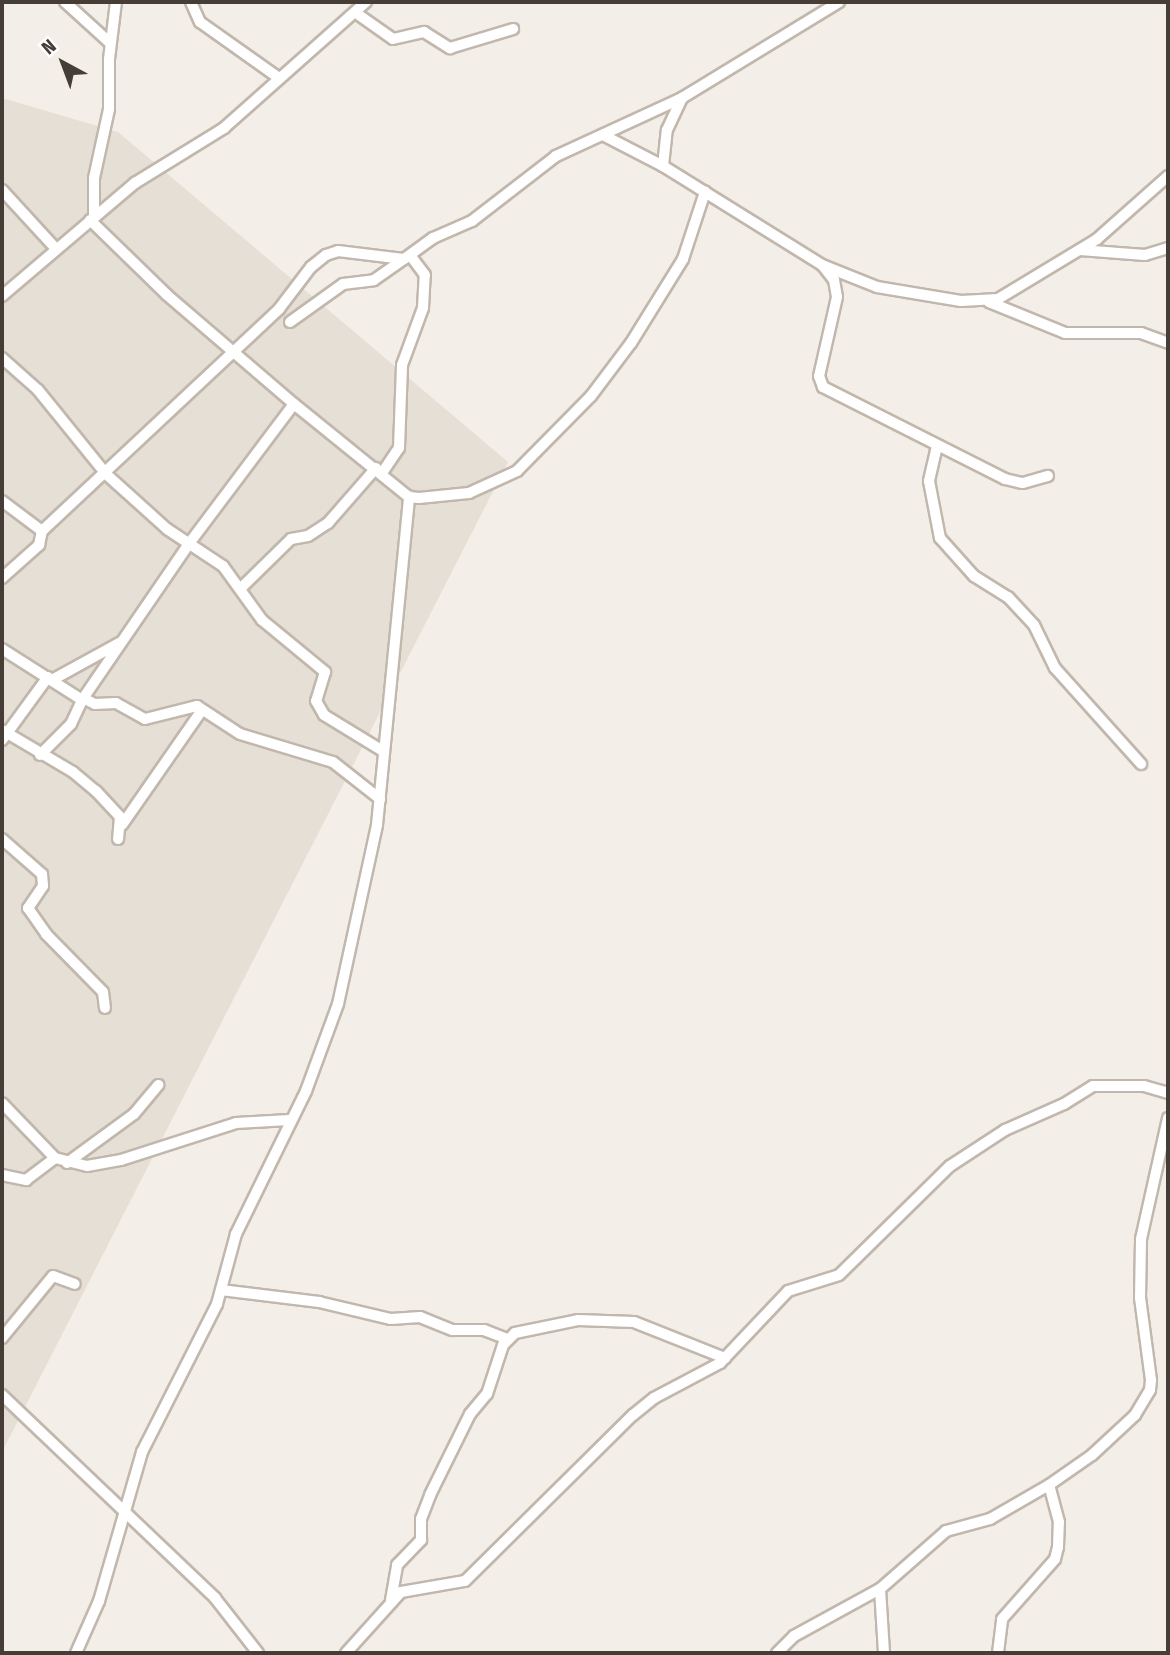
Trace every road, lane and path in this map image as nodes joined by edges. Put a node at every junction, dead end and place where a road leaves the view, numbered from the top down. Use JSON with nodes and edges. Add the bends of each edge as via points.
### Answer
{"nodes":[{"id":1,"x":65,"y":2,"type":"edge"},
{"id":2,"x":116,"y":2,"type":"edge"},
{"id":3,"x":366,"y":2,"type":"edge"},
{"id":4,"x":839,"y":2,"type":"edge"},
{"id":5,"x":188,"y":4,"type":"edge"},
{"id":6,"x":356,"y":13,"type":"junction"},
{"id":7,"x":513,"y":29,"type":"dead end"},
{"id":8,"x":110,"y":43,"type":"junction"},
{"id":9,"x":279,"y":78,"type":"junction"},
{"id":10,"x":682,"y":98,"type":"junction"},
{"id":11,"x":603,"y":135,"type":"junction"},
{"id":12,"x":663,"y":166,"type":"junction"},
{"id":13,"x":1168,"y":176,"type":"edge"},
{"id":14,"x":2,"y":190,"type":"edge"},
{"id":15,"x":705,"y":192,"type":"junction"},
{"id":16,"x":92,"y":218,"type":"junction"},
{"id":17,"x":1168,"y":248,"type":"edge"},
{"id":18,"x":57,"y":249,"type":"junction"},
{"id":19,"x":1076,"y":250,"type":"junction"},
{"id":20,"x":407,"y":257,"type":"junction"},
{"id":21,"x":822,"y":265,"type":"junction"},
{"id":22,"x":2,"y":296,"type":"edge"},
{"id":23,"x":989,"y":302,"type":"junction"},
{"id":24,"x":290,"y":322,"type":"dead end"},
{"id":25,"x":1168,"y":343,"type":"edge"},
{"id":26,"x":233,"y":351,"type":"junction"},
{"id":27,"x":2,"y":358,"type":"edge"},
{"id":28,"x":294,"y":404,"type":"junction"},
{"id":29,"x":937,"y":446,"type":"junction"},
{"id":30,"x":379,"y":470,"type":"junction"},
{"id":31,"x":106,"y":474,"type":"junction"},
{"id":32,"x":1048,"y":476,"type":"dead end"},
{"id":33,"x":409,"y":497,"type":"junction"},
{"id":34,"x":2,"y":501,"type":"edge"},
{"id":35,"x":43,"y":531,"type":"junction"},
{"id":36,"x":188,"y":545,"type":"junction"},
{"id":37,"x":2,"y":578,"type":"edge"},
{"id":38,"x":241,"y":588,"type":"junction"},
{"id":39,"x":120,"y":643,"type":"junction"},
{"id":40,"x":2,"y":649,"type":"edge"},
{"id":41,"x":50,"y":679,"type":"junction"},
{"id":42,"x":83,"y":699,"type":"junction"},
{"id":43,"x":202,"y":710,"type":"junction"},
{"id":44,"x":3,"y":734,"type":"edge"},
{"id":45,"x":383,"y":751,"type":"junction"},
{"id":46,"x":40,"y":755,"type":"junction"},
{"id":47,"x":1141,"y":764,"type":"dead end"},
{"id":48,"x":380,"y":799,"type":"junction"},
{"id":49,"x":122,"y":824,"type":"junction"},
{"id":50,"x":2,"y":839,"type":"edge"},
{"id":51,"x":118,"y":839,"type":"dead end"},
{"id":52,"x":105,"y":1008,"type":"dead end"},
{"id":53,"x":158,"y":1085,"type":"dead end"},
{"id":54,"x":1168,"y":1093,"type":"edge"},
{"id":55,"x":2,"y":1103,"type":"edge"},
{"id":56,"x":1168,"y":1118,"type":"edge"},
{"id":57,"x":289,"y":1120,"type":"junction"},
{"id":58,"x":1164,"y":1145,"type":"edge"},
{"id":59,"x":55,"y":1158,"type":"junction"},
{"id":60,"x":67,"y":1163,"type":"junction"},
{"id":61,"x":2,"y":1175,"type":"edge"},
{"id":62,"x":75,"y":1283,"type":"dead end"},
{"id":63,"x":221,"y":1290,"type":"junction"},
{"id":64,"x":2,"y":1338,"type":"edge"},
{"id":65,"x":508,"y":1339,"type":"junction"},
{"id":66,"x":725,"y":1358,"type":"junction"},
{"id":67,"x":2,"y":1395,"type":"edge"},
{"id":68,"x":1049,"y":1485,"type":"junction"},
{"id":69,"x":122,"y":1514,"type":"junction"},
{"id":70,"x":880,"y":1589,"type":"junction"},
{"id":71,"x":391,"y":1600,"type":"junction"},
{"id":72,"x":76,"y":1653,"type":"edge"},
{"id":73,"x":258,"y":1653,"type":"edge"},
{"id":74,"x":346,"y":1653,"type":"edge"},
{"id":75,"x":777,"y":1653,"type":"edge"},
{"id":76,"x":884,"y":1653,"type":"edge"},
{"id":77,"x":998,"y":1653,"type":"edge"}],
"edges":[{"from":1,"to":8,"type":"street"},
{"from":2,"to":8,"type":"street"},
{"from":3,"to":6,"type":"street"},
{"from":4,"to":10,"type":"street"},
{"from":5,"to":9,"type":"street","via":[[200,22]]},
{"from":6,"to":7,"type":"street","via":[[393,39],[424,32],[450,48]]},
{"from":6,"to":9,"type":"street"},
{"from":8,"to":16,"type":"street","via":[[109,109],[94,178]]},
{"from":9,"to":16,"type":"street","via":[[215,135],[135,183]]},
{"from":10,"to":11,"type":"street"},
{"from":10,"to":12,"type":"street","via":[[665,137]]},
{"from":11,"to":12,"type":"street"},
{"from":11,"to":20,"type":"street","via":[[556,156],[472,221],[433,238]]},
{"from":12,"to":15,"type":"street"},
{"from":13,"to":19,"type":"street","via":[[1111,229]]},
{"from":14,"to":18,"type":"street"},
{"from":15,"to":21,"type":"street"},
{"from":15,"to":33,"type":"street","via":[[683,259],[661,298],[614,368],[530,461],[500,481],[469,493]]},
{"from":16,"to":18,"type":"street"},
{"from":16,"to":26,"type":"street"},
{"from":17,"to":19,"type":"street","via":[[1145,255]]},
{"from":18,"to":22,"type":"street"},
{"from":19,"to":23,"type":"street"},
{"from":20,"to":24,"type":"street","via":[[374,280],[343,284]]},
{"from":20,"to":26,"type":"street","via":[[338,251],[326,256]]},
{"from":20,"to":30,"type":"street","via":[[425,275],[423,307],[402,365],[399,448]]},
{"from":21,"to":23,"type":"street","via":[[877,287]]},
{"from":21,"to":29,"type":"street","via":[[834,279],[837,298],[820,383],[827,391]]},
{"from":23,"to":25,"type":"street","via":[[1065,333],[1151,334]]},
{"from":26,"to":28,"type":"street"},
{"from":26,"to":31,"type":"street"},
{"from":27,"to":31,"type":"street","via":[[38,390]]},
{"from":28,"to":30,"type":"street"},
{"from":28,"to":36,"type":"street"},
{"from":29,"to":32,"type":"street","via":[[1014,482]]},
{"from":29,"to":47,"type":"street","via":[[929,481],[940,538],[974,576],[1008,597],[1034,625],[1055,668]]},
{"from":30,"to":33,"type":"street"},
{"from":30,"to":38,"type":"street","via":[[328,523],[308,536],[291,539]]},
{"from":31,"to":35,"type":"street"},
{"from":31,"to":36,"type":"street"},
{"from":33,"to":45,"type":"street"},
{"from":34,"to":35,"type":"street"},
{"from":35,"to":37,"type":"street","via":[[39,545]]},
{"from":36,"to":38,"type":"street","via":[[223,566]]},
{"from":36,"to":39,"type":"street"},
{"from":38,"to":45,"type":"street","via":[[262,620],[325,672],[317,695],[319,709],[356,738]]},
{"from":39,"to":41,"type":"street"},
{"from":39,"to":42,"type":"street"},
{"from":40,"to":41,"type":"street"},
{"from":41,"to":42,"type":"street"},
{"from":41,"to":44,"type":"street"},
{"from":42,"to":43,"type":"street","via":[[95,704],[116,703],[145,719],[191,705]]},
{"from":42,"to":46,"type":"street","via":[[71,724]]},
{"from":43,"to":48,"type":"street","via":[[240,734],[333,762]]},
{"from":43,"to":49,"type":"street"},
{"from":44,"to":46,"type":"street"},
{"from":45,"to":48,"type":"street"},
{"from":46,"to":49,"type":"street","via":[[83,779],[114,809]]},
{"from":48,"to":57,"type":"street","via":[[338,1004],[320,1060]]},
{"from":49,"to":51,"type":"street"},
{"from":50,"to":52,"type":"street","via":[[42,874],[43,886],[28,908],[53,942],[103,992]]},
{"from":53,"to":60,"type":"street","via":[[134,1114]]},
{"from":54,"to":66,"type":"street","via":[[1133,1085],[1093,1086],[1005,1130],[940,1174],[839,1275],[788,1291]]},
{"from":55,"to":59,"type":"street"},
{"from":56,"to":58,"type":"street"},
{"from":57,"to":60,"type":"street","via":[[236,1123],[100,1166]]},
{"from":57,"to":63,"type":"street","via":[[236,1234]]},
{"from":58,"to":68,"type":"street","via":[[1139,1271],[1150,1390],[1120,1431]]},
{"from":59,"to":60,"type":"street"},
{"from":59,"to":61,"type":"street","via":[[26,1180]]},
{"from":62,"to":64,"type":"street","via":[[53,1276]]},
{"from":63,"to":65,"type":"street","via":[[319,1302],[391,1319],[420,1317],[453,1330],[484,1329]]},
{"from":63,"to":69,"type":"street","via":[[142,1452]]},
{"from":65,"to":66,"type":"street","via":[[519,1331],[578,1320],[634,1322]]},
{"from":65,"to":71,"type":"street","via":[[491,1373],[487,1394],[470,1414],[430,1495],[421,1520],[421,1540],[397,1565]]},
{"from":66,"to":71,"type":"street","via":[[633,1415],[466,1581],[410,1589]]},
{"from":67,"to":69,"type":"street","via":[[51,1437]]},
{"from":68,"to":70,"type":"street","via":[[990,1519],[946,1531]]},
{"from":68,"to":77,"type":"street","via":[[1059,1522],[1055,1559],[1002,1619]]},
{"from":69,"to":72,"type":"street","via":[[99,1601]]},
{"from":69,"to":73,"type":"street","via":[[215,1598]]},
{"from":70,"to":75,"type":"street","via":[[794,1636]]},
{"from":70,"to":76,"type":"street"},
{"from":71,"to":74,"type":"street"}]}
